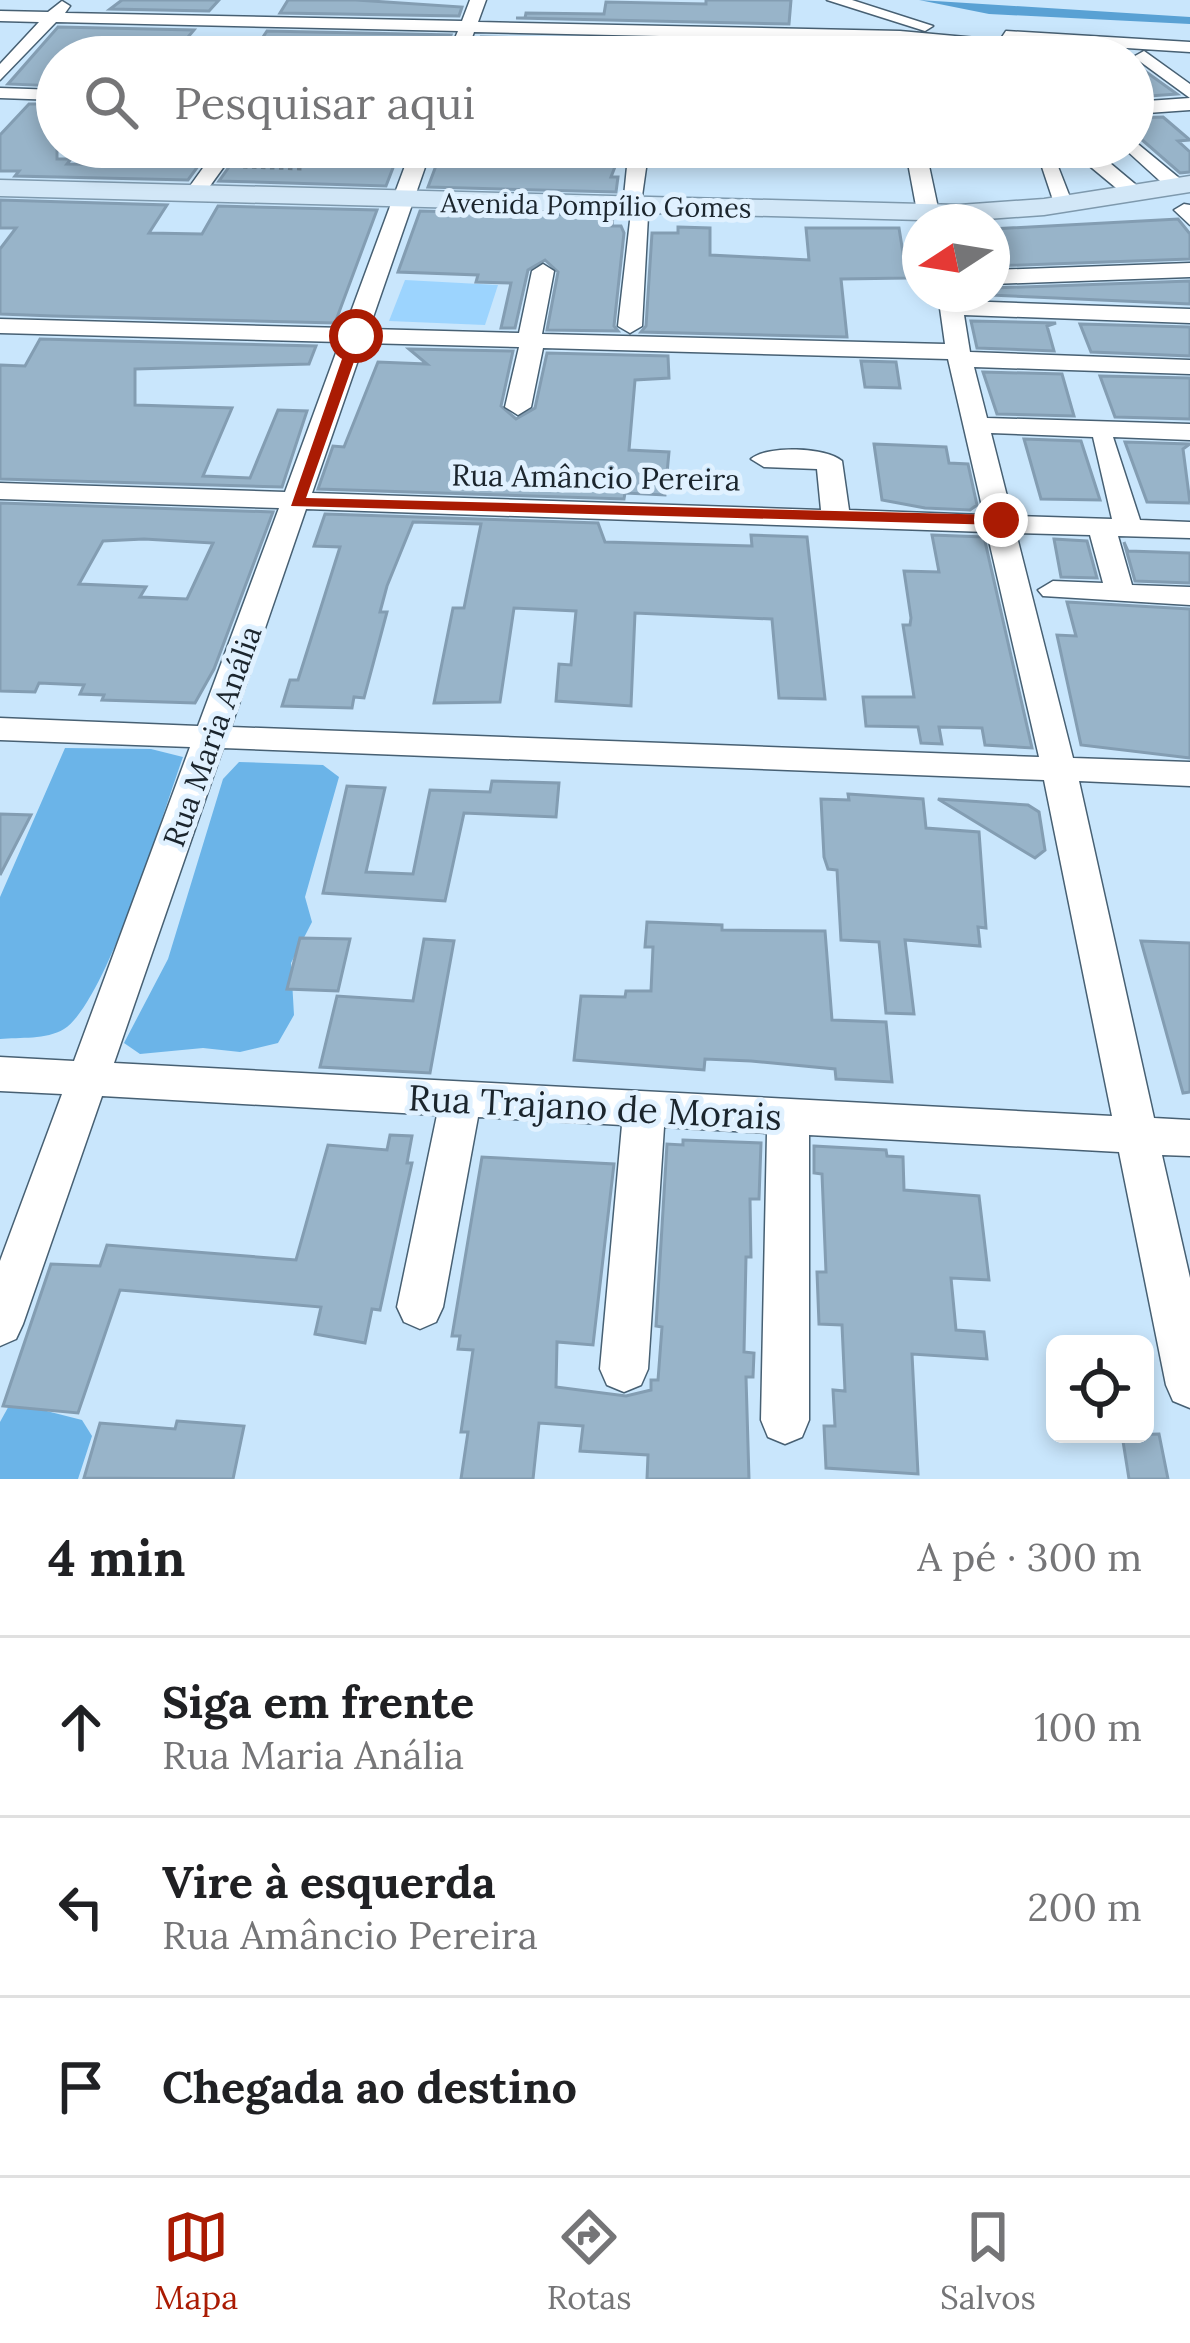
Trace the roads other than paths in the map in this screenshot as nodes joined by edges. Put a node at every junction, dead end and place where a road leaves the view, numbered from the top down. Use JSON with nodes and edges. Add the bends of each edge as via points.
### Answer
{"nodes":[{"id":1,"x":67,"y":0,"type":"edge"},
{"id":2,"x":478,"y":0,"type":"edge"},
{"id":3,"x":835,"y":0,"type":"edge"},
{"id":4,"x":0,"y":16,"type":"edge"},
{"id":5,"x":51,"y":17,"type":"junction"},
{"id":6,"x":469,"y":24,"type":"junction"},
{"id":7,"x":902,"y":28,"type":"junction"},
{"id":8,"x":464,"y":36,"type":"edge"},
{"id":9,"x":902,"y":36,"type":"edge"},
{"id":10,"x":940,"y":36,"type":"edge"},
{"id":11,"x":1008,"y":36,"type":"edge"},
{"id":12,"x":1154,"y":45,"type":"edge"},
{"id":13,"x":1190,"y":47,"type":"edge"},
{"id":14,"x":1154,"y":56,"type":"edge"},
{"id":15,"x":1190,"y":58,"type":"edge"},
{"id":16,"x":1154,"y":63,"type":"edge"},
{"id":17,"x":0,"y":75,"type":"edge"},
{"id":18,"x":1187,"y":87,"type":"edge"},
{"id":19,"x":0,"y":93,"type":"edge"},
{"id":20,"x":36,"y":94,"type":"edge"},
{"id":21,"x":1190,"y":104,"type":"edge"},
{"id":22,"x":1154,"y":107,"type":"edge"},
{"id":23,"x":1154,"y":167,"type":"edge"},
{"id":24,"x":214,"y":168,"type":"edge"},
{"id":25,"x":414,"y":168,"type":"edge"},
{"id":26,"x":638,"y":168,"type":"edge"},
{"id":27,"x":918,"y":168,"type":"edge"},
{"id":28,"x":1049,"y":168,"type":"edge"},
{"id":29,"x":1108,"y":168,"type":"edge"},
{"id":30,"x":1115,"y":172,"type":"junction"},
{"id":31,"x":0,"y":188,"type":"edge"},
{"id":32,"x":195,"y":193,"type":"junction"},
{"id":33,"x":1134,"y":194,"type":"junction"},
{"id":34,"x":1182,"y":196,"type":"edge"},
{"id":35,"x":0,"y":198,"type":"edge"},
{"id":36,"x":401,"y":204,"type":"junction"},
{"id":37,"x":924,"y":204,"type":"edge"},
{"id":38,"x":1063,"y":205,"type":"junction"},
{"id":39,"x":1010,"y":210,"type":"edge"},
{"id":40,"x":636,"y":211,"type":"junction"},
{"id":41,"x":902,"y":218,"type":"edge"},
{"id":42,"x":1010,"y":220,"type":"edge"},
{"id":43,"x":543,"y":271,"type":"dead end"},
{"id":44,"x":1190,"y":271,"type":"edge"},
{"id":45,"x":1010,"y":276,"type":"edge"},
{"id":46,"x":1010,"y":305,"type":"edge"},
{"id":47,"x":952,"y":312,"type":"edge"},
{"id":48,"x":1190,"y":316,"type":"edge"},
{"id":49,"x":0,"y":326,"type":"edge"},
{"id":50,"x":631,"y":326,"type":"dead end"},
{"id":51,"x":356,"y":336,"type":"junction"},
{"id":52,"x":530,"y":341,"type":"junction"},
{"id":53,"x":959,"y":356,"type":"junction"},
{"id":54,"x":1190,"y":367,"type":"edge"},
{"id":55,"x":518,"y":407,"type":"dead end"},
{"id":56,"x":979,"y":425,"type":"junction"},
{"id":57,"x":1190,"y":432,"type":"edge"},
{"id":58,"x":1102,"y":441,"type":"dead end"},
{"id":59,"x":764,"y":459,"type":"dead end"},
{"id":60,"x":0,"y":491,"type":"edge"},
{"id":61,"x":297,"y":503,"type":"junction"},
{"id":62,"x":836,"y":516,"type":"junction"},
{"id":63,"x":1001,"y":520,"type":"junction"},
{"id":64,"x":1114,"y":526,"type":"junction"},
{"id":65,"x":1190,"y":530,"type":"edge"},
{"id":66,"x":1053,"y":590,"type":"dead end"},
{"id":67,"x":1120,"y":593,"type":"junction"},
{"id":68,"x":1190,"y":596,"type":"edge"},
{"id":69,"x":0,"y":729,"type":"edge"},
{"id":70,"x":212,"y":737,"type":"junction"},
{"id":71,"x":1059,"y":770,"type":"junction"},
{"id":72,"x":1190,"y":774,"type":"edge"},
{"id":73,"x":0,"y":1074,"type":"edge"},
{"id":74,"x":89,"y":1079,"type":"junction"},
{"id":75,"x":461,"y":1100,"type":"junction"},
{"id":76,"x":644,"y":1111,"type":"junction"},
{"id":77,"x":788,"y":1118,"type":"junction"},
{"id":78,"x":1134,"y":1135,"type":"junction"},
{"id":79,"x":1190,"y":1138,"type":"edge"},
{"id":80,"x":420,"y":1307,"type":"dead end"},
{"id":81,"x":0,"y":1324,"type":"edge"},
{"id":82,"x":624,"y":1369,"type":"dead end"},
{"id":83,"x":1190,"y":1385,"type":"edge"},
{"id":84,"x":784,"y":1420,"type":"dead end"}],
"edges":[{"from":1,"to":5,"type":"street"},
{"from":2,"to":6,"type":"street"},
{"from":3,"to":7,"type":"street"},
{"from":4,"to":5,"type":"street"},
{"from":5,"to":6,"type":"street"},
{"from":5,"to":17,"type":"street"},
{"from":6,"to":7,"type":"street"},
{"from":6,"to":8,"type":"street"},
{"from":7,"to":9,"type":"street"},
{"from":7,"to":10,"type":"street"},
{"from":7,"to":11,"type":"street"},
{"from":12,"to":13,"type":"street"},
{"from":14,"to":15,"type":"street"},
{"from":16,"to":18,"type":"street"},
{"from":19,"to":20,"type":"street"},
{"from":21,"to":22,"type":"street"},
{"from":23,"to":34,"type":"street"},
{"from":24,"to":32,"type":"street"},
{"from":25,"to":36,"type":"street","name":"Rua Maria Anália"},
{"from":26,"to":40,"type":"street"},
{"from":27,"to":37,"type":"street"},
{"from":28,"to":38,"type":"street"},
{"from":29,"to":30,"type":"street"},
{"from":30,"to":33,"type":"street"},
{"from":30,"to":34,"type":"street"},
{"from":31,"to":32,"type":"main road","name":"Avenida Pompílio Gomes"},
{"from":32,"to":36,"type":"main road","name":"Avenida Pompílio Gomes"},
{"from":33,"to":34,"type":"main road","name":"Avenida Pompílio Gomes"},
{"from":33,"to":38,"type":"main road","name":"Avenida Pompílio Gomes"},
{"from":34,"to":42,"type":"main road"},
{"from":35,"to":36,"type":"main road","name":"Avenida Pompílio Gomes"},
{"from":36,"to":40,"type":"main road","name":"Avenida Pompílio Gomes"},
{"from":36,"to":51,"type":"street","name":"Rua Maria Anália"},
{"from":38,"to":39,"type":"main road","name":"Avenida Pompílio Gomes"},
{"from":40,"to":41,"type":"main road","name":"Avenida Pompílio Gomes"},
{"from":40,"to":50,"type":"street"},
{"from":43,"to":52,"type":"street"},
{"from":44,"to":45,"type":"street"},
{"from":46,"to":48,"type":"street"},
{"from":47,"to":53,"type":"street"},
{"from":49,"to":51,"type":"street"},
{"from":51,"to":52,"type":"street"},
{"from":51,"to":61,"type":"street","name":"Rua Maria Anália"},
{"from":52,"to":53,"type":"street"},
{"from":52,"to":55,"type":"street"},
{"from":53,"to":54,"type":"street"},
{"from":53,"to":56,"type":"street"},
{"from":56,"to":57,"type":"street"},
{"from":56,"to":63,"type":"street"},
{"from":58,"to":64,"type":"street"},
{"from":59,"to":62,"type":"street","via":[[829,461]]},
{"from":60,"to":61,"type":"street","name":"Rua Amâncio Pereira"},
{"from":61,"to":62,"type":"street","name":"Rua Amâncio Pereira"},
{"from":61,"to":70,"type":"street","name":"Rua Maria Anália"},
{"from":62,"to":63,"type":"street","name":"Rua Amâncio Pereira"},
{"from":63,"to":64,"type":"street","name":"Rua Amâncio Pereira"},
{"from":63,"to":71,"type":"street"},
{"from":64,"to":65,"type":"street","name":"Rua Amâncio Pereira"},
{"from":64,"to":67,"type":"street"},
{"from":66,"to":67,"type":"street"},
{"from":67,"to":68,"type":"street"},
{"from":69,"to":70,"type":"street"},
{"from":70,"to":71,"type":"street"},
{"from":70,"to":74,"type":"street","name":"Rua Maria Anália"},
{"from":71,"to":72,"type":"street"},
{"from":71,"to":78,"type":"street"},
{"from":73,"to":74,"type":"street","name":"Rua Trajano de Morais"},
{"from":74,"to":75,"type":"street","name":"Rua Trajano de Morais"},
{"from":74,"to":81,"type":"street","name":"Rua Maria Anália"},
{"from":75,"to":76,"type":"street","name":"Rua Trajano de Morais"},
{"from":75,"to":80,"type":"street"},
{"from":76,"to":77,"type":"street","name":"Rua Trajano de Morais"},
{"from":76,"to":82,"type":"street"},
{"from":77,"to":78,"type":"street","name":"Rua Trajano de Morais"},
{"from":77,"to":84,"type":"street"},
{"from":78,"to":79,"type":"street","name":"Rua Trajano de Morais"},
{"from":78,"to":83,"type":"street"}]}
